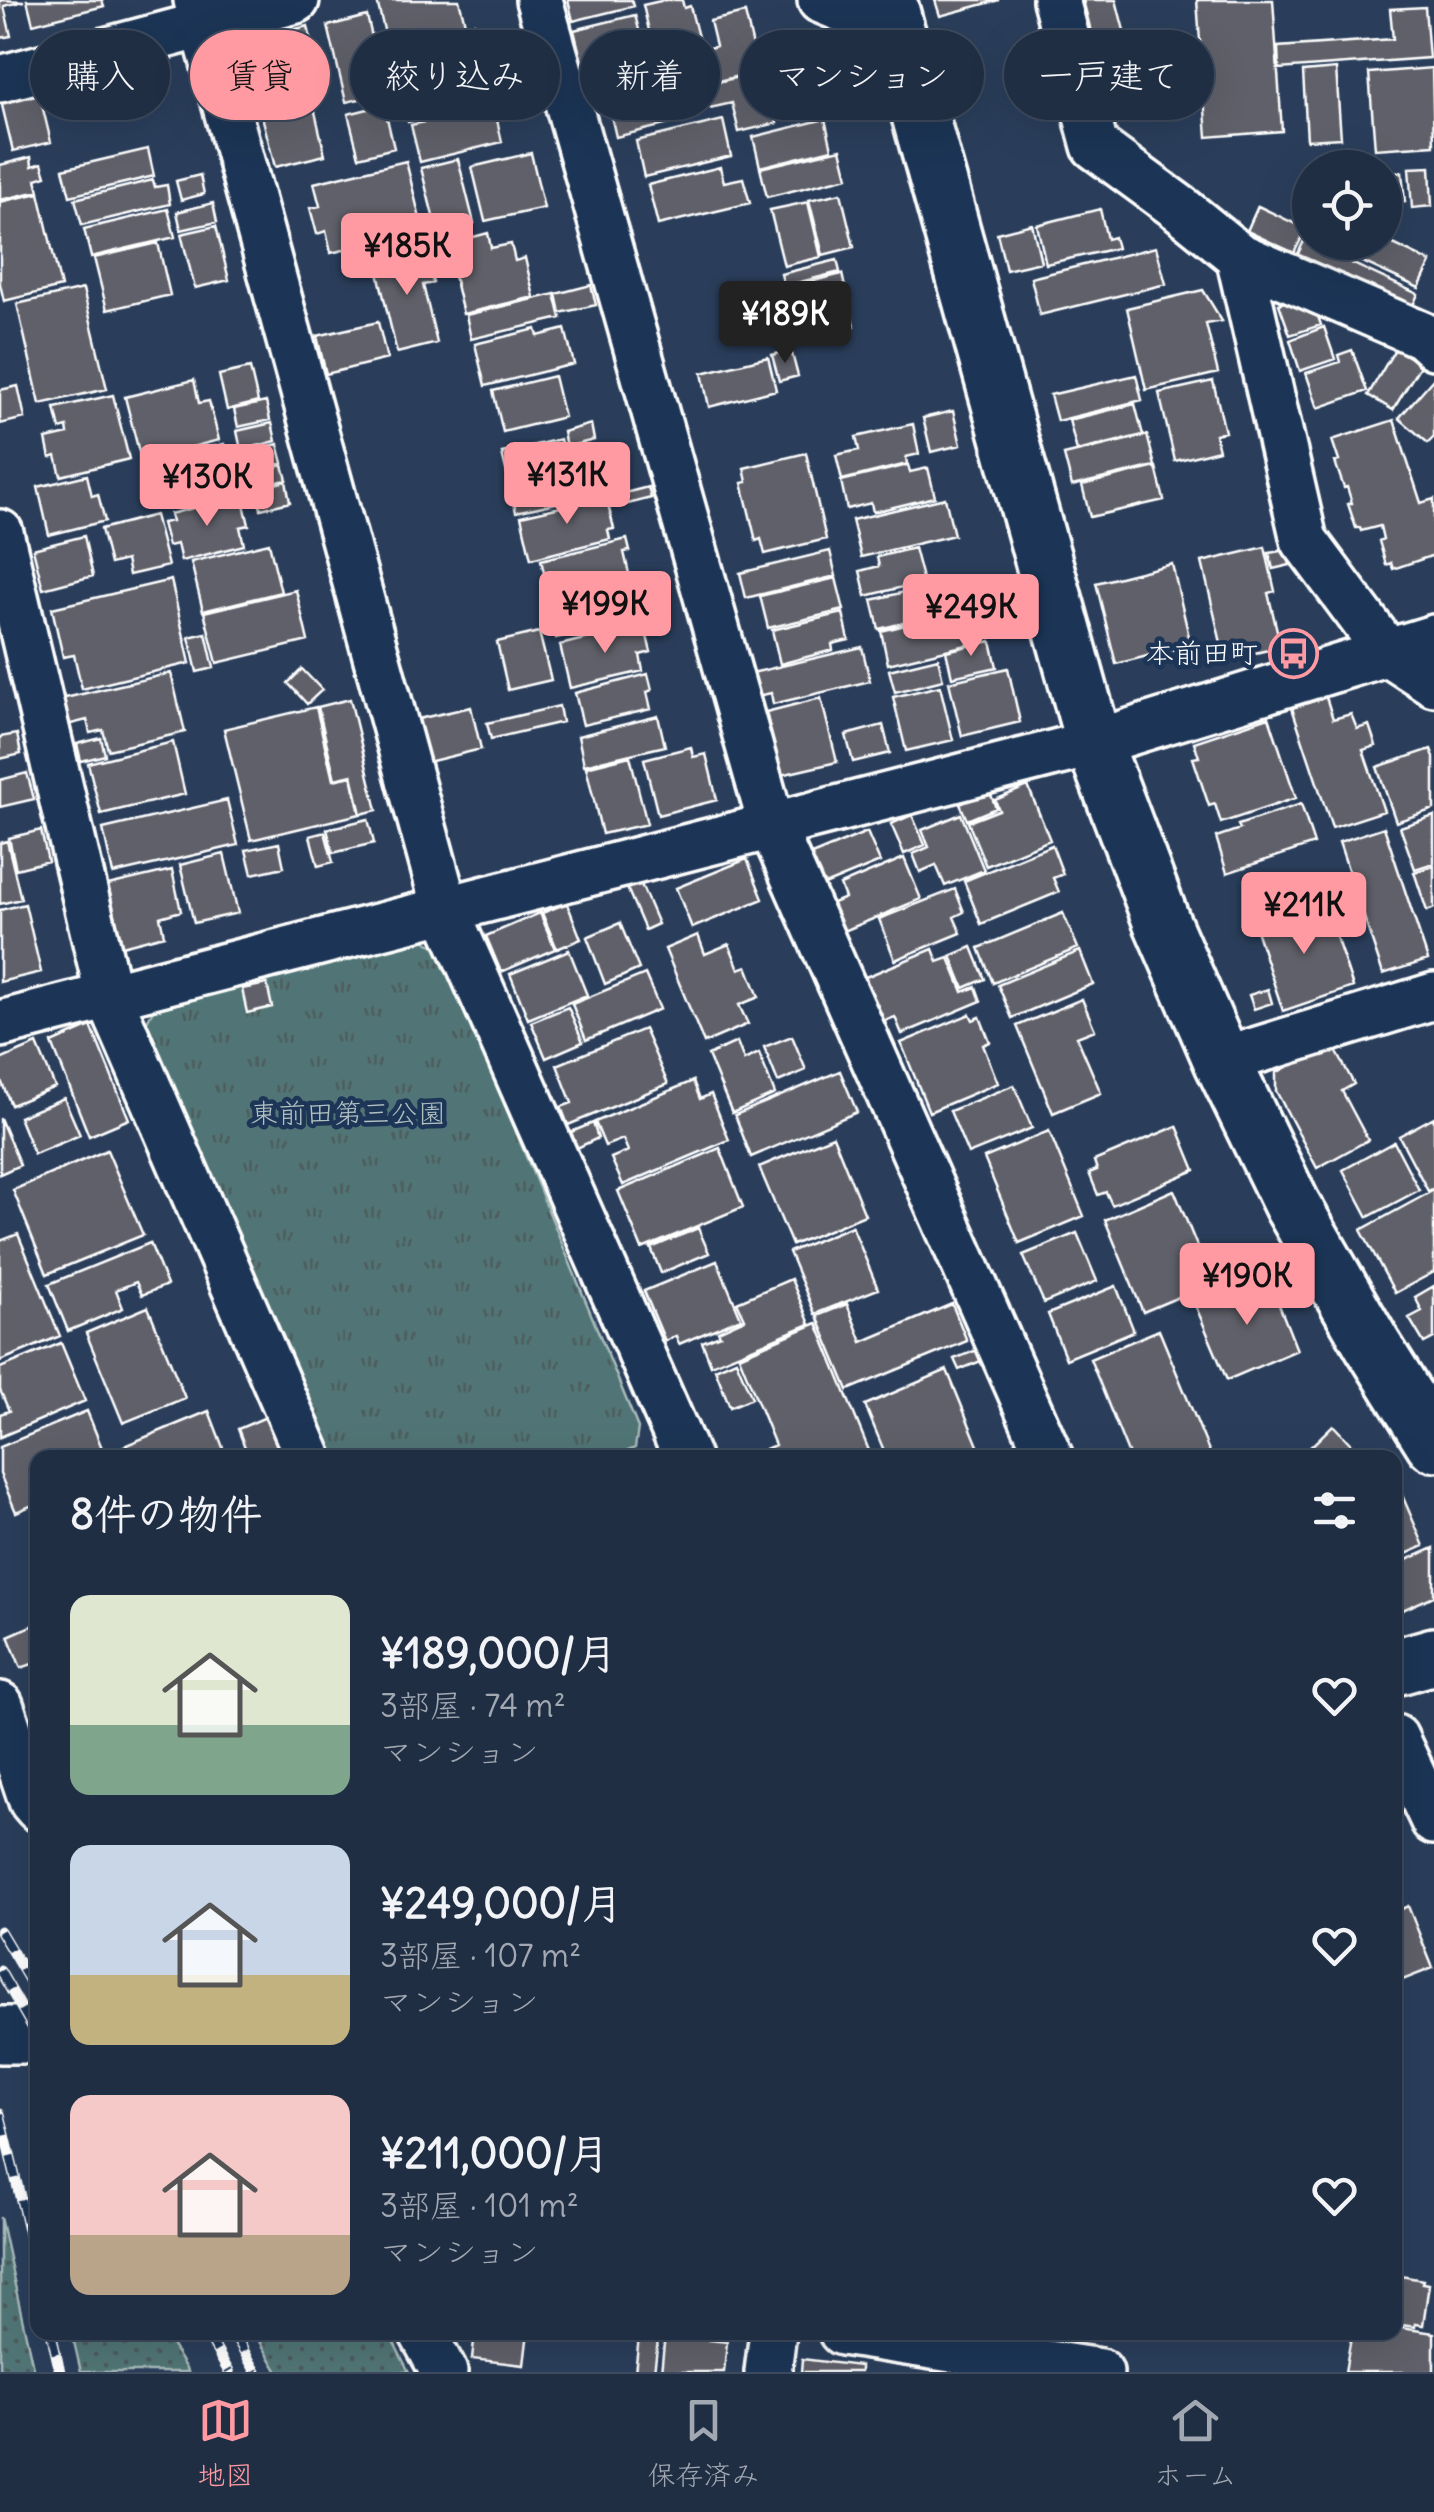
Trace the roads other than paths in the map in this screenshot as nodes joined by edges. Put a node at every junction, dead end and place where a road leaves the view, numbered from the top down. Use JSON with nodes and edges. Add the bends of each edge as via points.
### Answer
{"nodes":[{"id":1,"x":296,"y":0,"type":"edge"},
{"id":2,"x":540,"y":0,"type":"edge"},
{"id":3,"x":821,"y":0,"type":"edge"},
{"id":4,"x":1056,"y":0,"type":"edge"},
{"id":5,"x":201,"y":13,"type":"edge"},
{"id":6,"x":892,"y":16,"type":"edge"},
{"id":7,"x":0,"y":80,"type":"edge"},
{"id":8,"x":1239,"y":256,"type":"junction"},
{"id":9,"x":1434,"y":346,"type":"edge"},
{"id":10,"x":0,"y":534,"type":"edge"},
{"id":11,"x":1434,"y":638,"type":"edge"},
{"id":12,"x":1388,"y":652,"type":"junction"},
{"id":13,"x":1434,"y":682,"type":"edge"},
{"id":14,"x":1094,"y":743,"type":"junction"},
{"id":15,"x":772,"y":827,"type":"junction"},
{"id":16,"x":445,"y":908,"type":"junction"},
{"id":17,"x":1434,"y":996,"type":"edge"},
{"id":18,"x":109,"y":997,"type":"junction"},
{"id":19,"x":0,"y":1024,"type":"edge"},
{"id":20,"x":1222,"y":1062,"type":"junction"},
{"id":21,"x":1434,"y":1443,"type":"edge"},
{"id":22,"x":306,"y":1450,"type":"edge"},
{"id":23,"x":670,"y":1450,"type":"edge"},
{"id":24,"x":1046,"y":1450,"type":"edge"},
{"id":25,"x":1434,"y":1656,"type":"edge"},
{"id":26,"x":1402,"y":1665,"type":"edge"},
{"id":27,"x":0,"y":1705,"type":"edge"},
{"id":28,"x":1402,"y":1753,"type":"edge"},
{"id":29,"x":30,"y":1796,"type":"edge"},
{"id":30,"x":1434,"y":1821,"type":"edge"},
{"id":31,"x":0,"y":2034,"type":"edge"},
{"id":32,"x":30,"y":2034,"type":"edge"},
{"id":33,"x":426,"y":2340,"type":"edge"},
{"id":34,"x":772,"y":2340,"type":"edge"},
{"id":35,"x":893,"y":2340,"type":"edge"},
{"id":36,"x":1099,"y":2340,"type":"edge"},
{"id":37,"x":444,"y":2372,"type":"edge"},
{"id":38,"x":768,"y":2372,"type":"edge"},
{"id":39,"x":1097,"y":2372,"type":"edge"}],
"edges":[{"from":1,"to":5,"type":"street"},
{"from":2,"to":15,"type":"street"},
{"from":3,"to":6,"type":"street"},
{"from":4,"to":8,"type":"street","via":[[1096,146]]},
{"from":5,"to":7,"type":"street"},
{"from":5,"to":16,"type":"street"},
{"from":6,"to":14,"type":"street"},
{"from":8,"to":9,"type":"street"},
{"from":8,"to":12,"type":"street","via":[[1304,540]]},
{"from":10,"to":18,"type":"street"},
{"from":11,"to":12,"type":"street"},
{"from":12,"to":13,"type":"street"},
{"from":12,"to":14,"type":"street"},
{"from":14,"to":15,"type":"street"},
{"from":14,"to":20,"type":"street"},
{"from":15,"to":16,"type":"street"},
{"from":15,"to":24,"type":"street"},
{"from":16,"to":18,"type":"street"},
{"from":16,"to":23,"type":"street"},
{"from":17,"to":20,"type":"street"},
{"from":18,"to":19,"type":"street"},
{"from":18,"to":22,"type":"street"},
{"from":20,"to":21,"type":"street","via":[[1292,1205]]},
{"from":25,"to":26,"type":"street"},
{"from":27,"to":29,"type":"street"},
{"from":28,"to":30,"type":"street"},
{"from":31,"to":32,"type":"street"},
{"from":33,"to":37,"type":"street"},
{"from":34,"to":38,"type":"street"},
{"from":35,"to":39,"type":"street"},
{"from":36,"to":39,"type":"street"}]}
